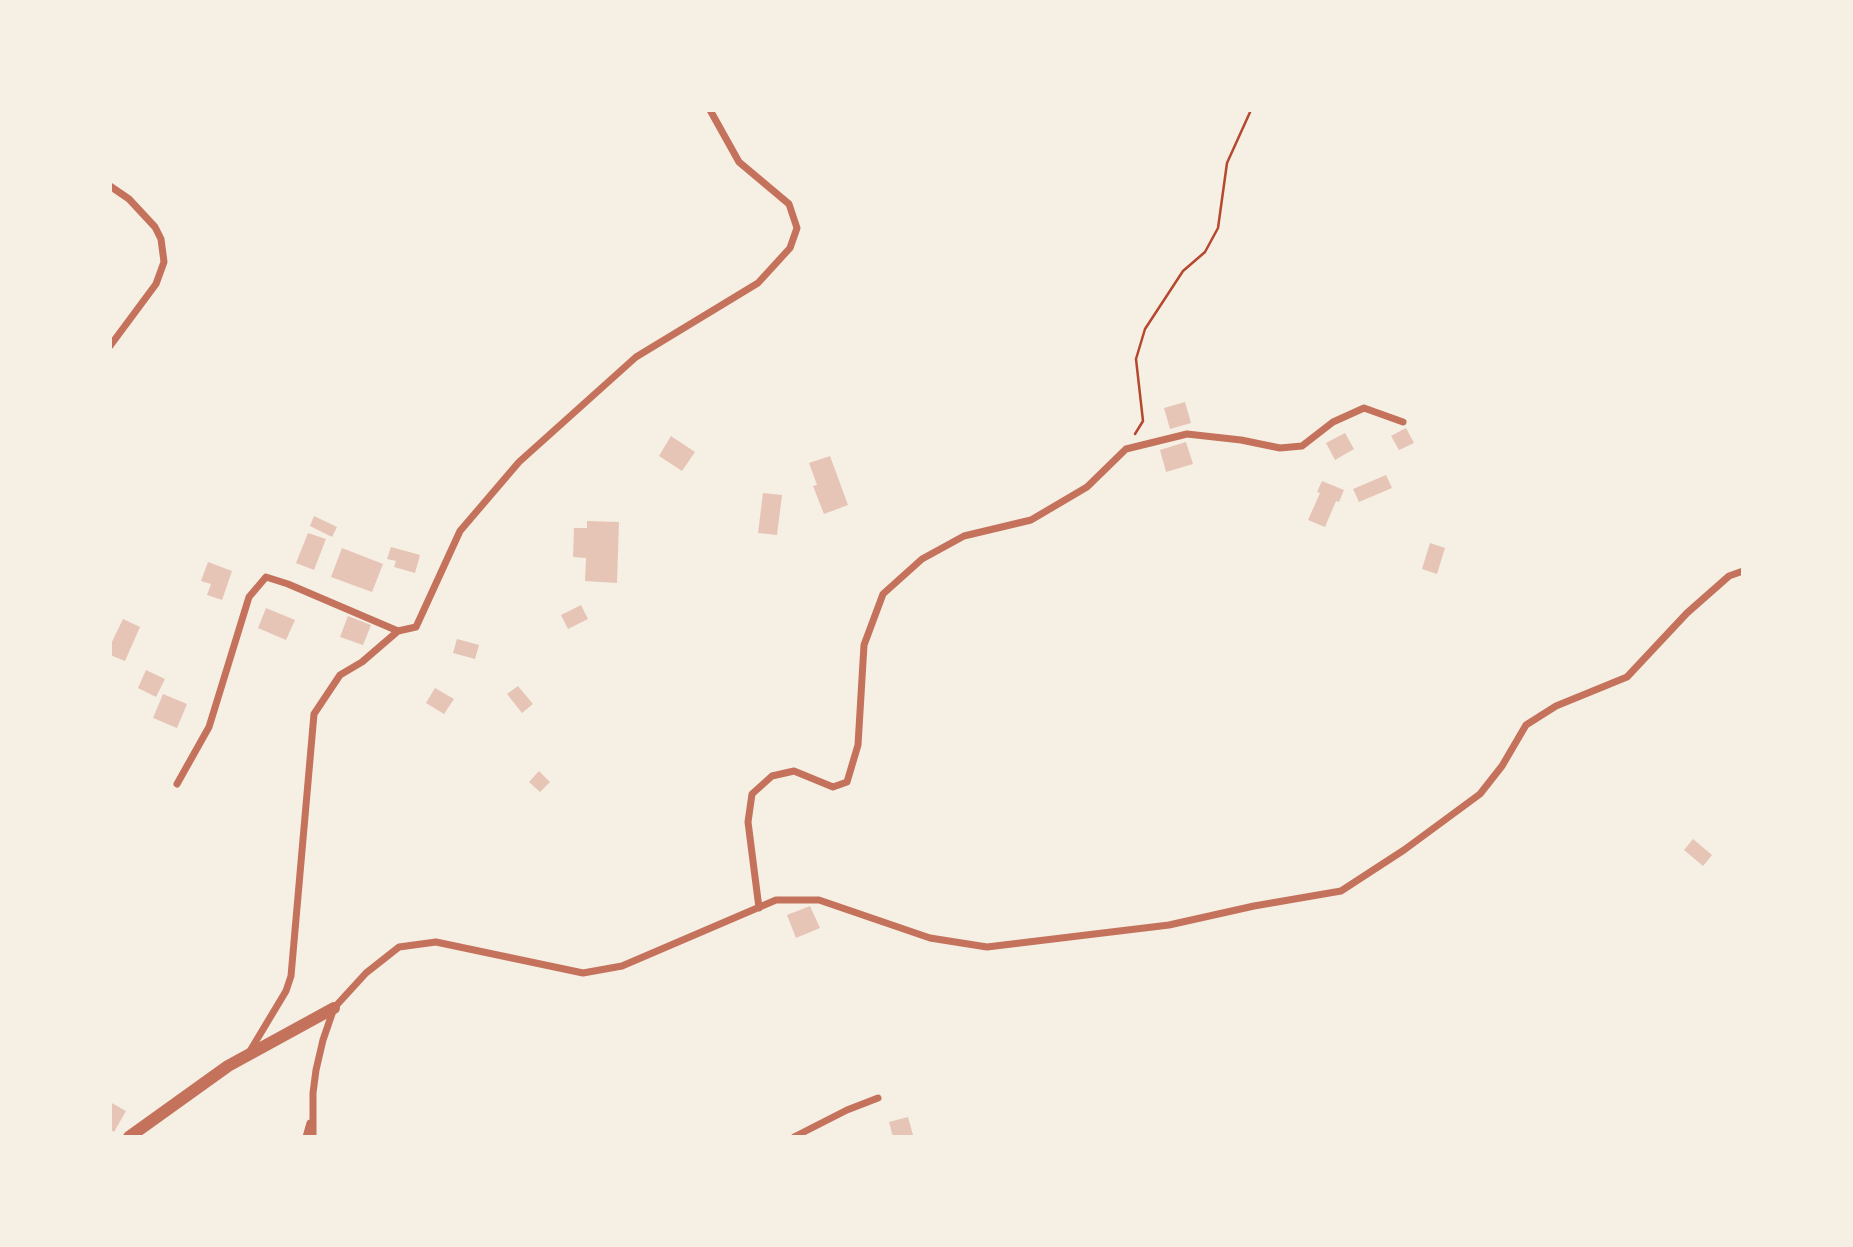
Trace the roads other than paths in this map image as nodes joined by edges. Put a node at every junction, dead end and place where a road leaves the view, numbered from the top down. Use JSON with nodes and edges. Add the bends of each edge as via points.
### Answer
{"nodes":[{"id":1,"x":710,"y":110,"type":"edge"},
{"id":2,"x":110,"y":186,"type":"edge"},
{"id":3,"x":110,"y":346,"type":"edge"},
{"id":4,"x":1403,"y":422,"type":"dead end"},
{"id":5,"x":1743,"y":571,"type":"edge"},
{"id":6,"x":398,"y":631,"type":"junction"},
{"id":7,"x":177,"y":784,"type":"dead end"},
{"id":8,"x":760,"y":908,"type":"junction"},
{"id":9,"x":334,"y":1008,"type":"junction"},
{"id":10,"x":247,"y":1055,"type":"junction"},
{"id":11,"x":878,"y":1098,"type":"dead end"},
{"id":12,"x":312,"y":1115,"type":"junction"},
{"id":13,"x":130,"y":1137,"type":"edge"},
{"id":14,"x":306,"y":1137,"type":"edge"},
{"id":15,"x":313,"y":1137,"type":"edge"},
{"id":16,"x":794,"y":1137,"type":"edge"}],
"edges":[{"from":1,"to":6,"type":"street","via":[[739,162],[789,204],[797,228],[790,248],[758,283],[636,357],[519,461],[460,531],[416,627]]},
{"from":2,"to":3,"type":"street","via":[[155,227],[164,262],[156,284]]},
{"from":4,"to":8,"type":"street","via":[[1364,408],[1333,422],[1302,446],[1280,449],[1241,439],[1187,434],[1126,449],[1087,488],[1031,520],[964,536],[922,559],[883,594],[864,645],[858,745],[848,782],[832,787],[794,771],[772,776],[752,794],[748,822]]},
{"from":5,"to":8,"type":"street","via":[[1729,576],[1687,613],[1627,677],[1556,706],[1526,725],[1480,794],[1341,891],[1169,925],[987,947],[930,937],[819,900],[776,900]]},
{"from":6,"to":7,"type":"street","via":[[266,577],[249,597],[209,727]]},
{"from":6,"to":10,"type":"street","via":[[340,675],[314,714],[291,976]]},
{"from":8,"to":9,"type":"street","via":[[622,966],[583,973],[436,942],[399,947],[366,973]]},
{"from":9,"to":10,"type":"street"},
{"from":9,"to":12,"type":"street","via":[[316,1070]]},
{"from":10,"to":13,"type":"street"},
{"from":11,"to":16,"type":"street"},
{"from":12,"to":14,"type":"street"},
{"from":12,"to":15,"type":"street"}]}
